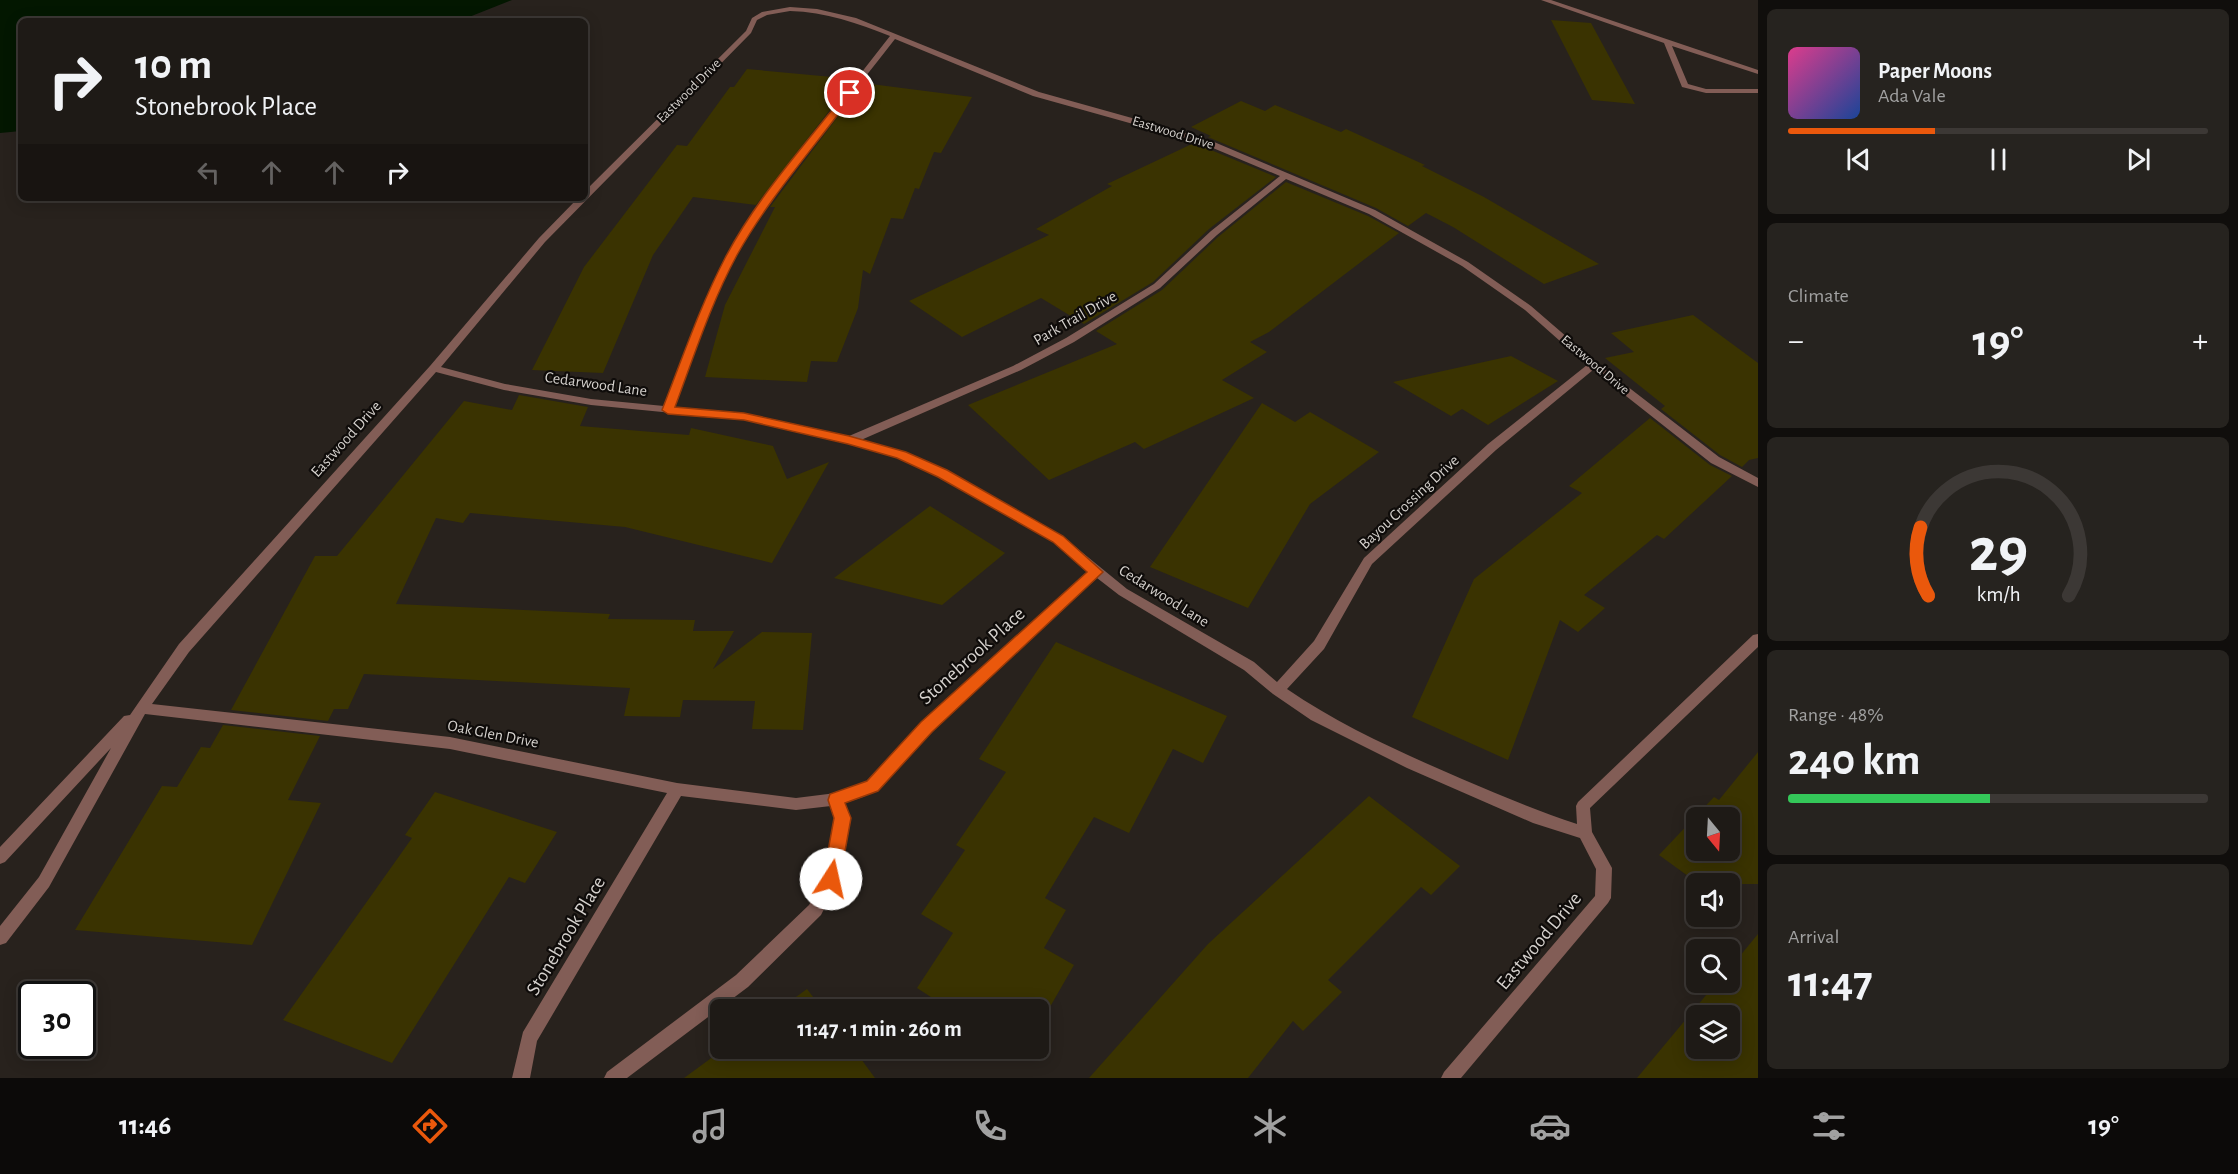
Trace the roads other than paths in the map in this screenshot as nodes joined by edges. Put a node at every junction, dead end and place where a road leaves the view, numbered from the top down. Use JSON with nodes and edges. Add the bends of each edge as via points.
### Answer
{"nodes":[{"id":1,"x":1544,"y":0,"type":"edge"},
{"id":2,"x":893,"y":37,"type":"junction"},
{"id":3,"x":1667,"y":41,"type":"junction"},
{"id":4,"x":1758,"y":72,"type":"edge"},
{"id":5,"x":1758,"y":91,"type":"edge"},
{"id":6,"x":1286,"y":175,"type":"junction"},
{"id":7,"x":588,"y":193,"type":"edge"},
{"id":8,"x":580,"y":201,"type":"edge"},
{"id":9,"x":1593,"y":365,"type":"junction"},
{"id":10,"x":434,"y":368,"type":"junction"},
{"id":11,"x":668,"y":410,"type":"junction"},
{"id":12,"x":849,"y":440,"type":"junction"},
{"id":13,"x":1758,"y":483,"type":"edge"},
{"id":14,"x":1096,"y":572,"type":"junction"},
{"id":15,"x":1758,"y":639,"type":"edge"},
{"id":16,"x":1278,"y":690,"type":"junction"},
{"id":17,"x":141,"y":708,"type":"junction"},
{"id":18,"x":678,"y":789,"type":"junction"},
{"id":19,"x":836,"y":800,"type":"junction"},
{"id":20,"x":1585,"y":833,"type":"junction"},
{"id":21,"x":0,"y":857,"type":"edge"},
{"id":22,"x":0,"y":938,"type":"edge"},
{"id":23,"x":521,"y":1078,"type":"edge"},
{"id":24,"x":613,"y":1078,"type":"edge"},
{"id":25,"x":1450,"y":1078,"type":"edge"}],
"edges":[{"from":1,"to":3,"type":"street"},
{"from":2,"to":6,"type":"street","name":"Eastwood Drive","via":[[1036,94],[1204,141]]},
{"from":2,"to":7,"type":"street","name":"Eastwood Drive","via":[[833,13],[789,10],[758,16],[749,32]]},
{"from":2,"to":11,"type":"street","via":[[764,203],[731,256]]},
{"from":3,"to":4,"type":"street"},
{"from":3,"to":5,"type":"street","via":[[1685,85],[1706,91]]},
{"from":6,"to":9,"type":"street","name":"Eastwood Drive","via":[[1372,212],[1465,264],[1527,308]]},
{"from":6,"to":12,"type":"street","name":"Park Trail Drive","via":[[1157,286],[1070,340],[1017,368]]},
{"from":8,"to":10,"type":"street","name":"Eastwood Drive"},
{"from":9,"to":13,"type":"street","name":"Eastwood Drive","via":[[1715,460]]},
{"from":9,"to":16,"type":"street","name":"Bayou Crossing Drive","via":[[1492,447],[1368,561],[1319,645]]},
{"from":10,"to":11,"type":"street","name":"Cedarwood Lane","via":[[504,387]]},
{"from":10,"to":17,"type":"street","name":"Eastwood Drive","via":[[184,648]]},
{"from":11,"to":12,"type":"street","name":"Cedarwood Lane","via":[[744,417]]},
{"from":12,"to":14,"type":"street","name":"Cedarwood Lane","via":[[901,455],[942,474],[1058,539]]},
{"from":14,"to":16,"type":"street","name":"Cedarwood Lane","via":[[1249,666]]},
{"from":14,"to":19,"type":"street","name":"Stonebrook Place","via":[[926,727],[872,786]]},
{"from":15,"to":20,"type":"street","name":"Eastwood Drive","via":[[1583,806]]},
{"from":16,"to":20,"type":"street","name":"Cedarwood Lane","via":[[1316,716],[1412,764],[1538,818]]},
{"from":17,"to":18,"type":"street","name":"Oak Glen Drive","via":[[450,743]]},
{"from":17,"to":21,"type":"street","name":"Eastwood Drive"},
{"from":17,"to":22,"type":"street","name":"Eastwood Drive","via":[[44,882]]},
{"from":18,"to":19,"type":"street","name":"Oak Glen Drive","via":[[796,804]]},
{"from":18,"to":23,"type":"street","name":"Stonebrook Place","via":[[529,1038]]},
{"from":19,"to":24,"type":"street","via":[[842,818],[831,879],[815,910],[742,981]]},
{"from":20,"to":25,"type":"street","name":"Eastwood Drive","via":[[1604,868],[1603,898]]}]}
